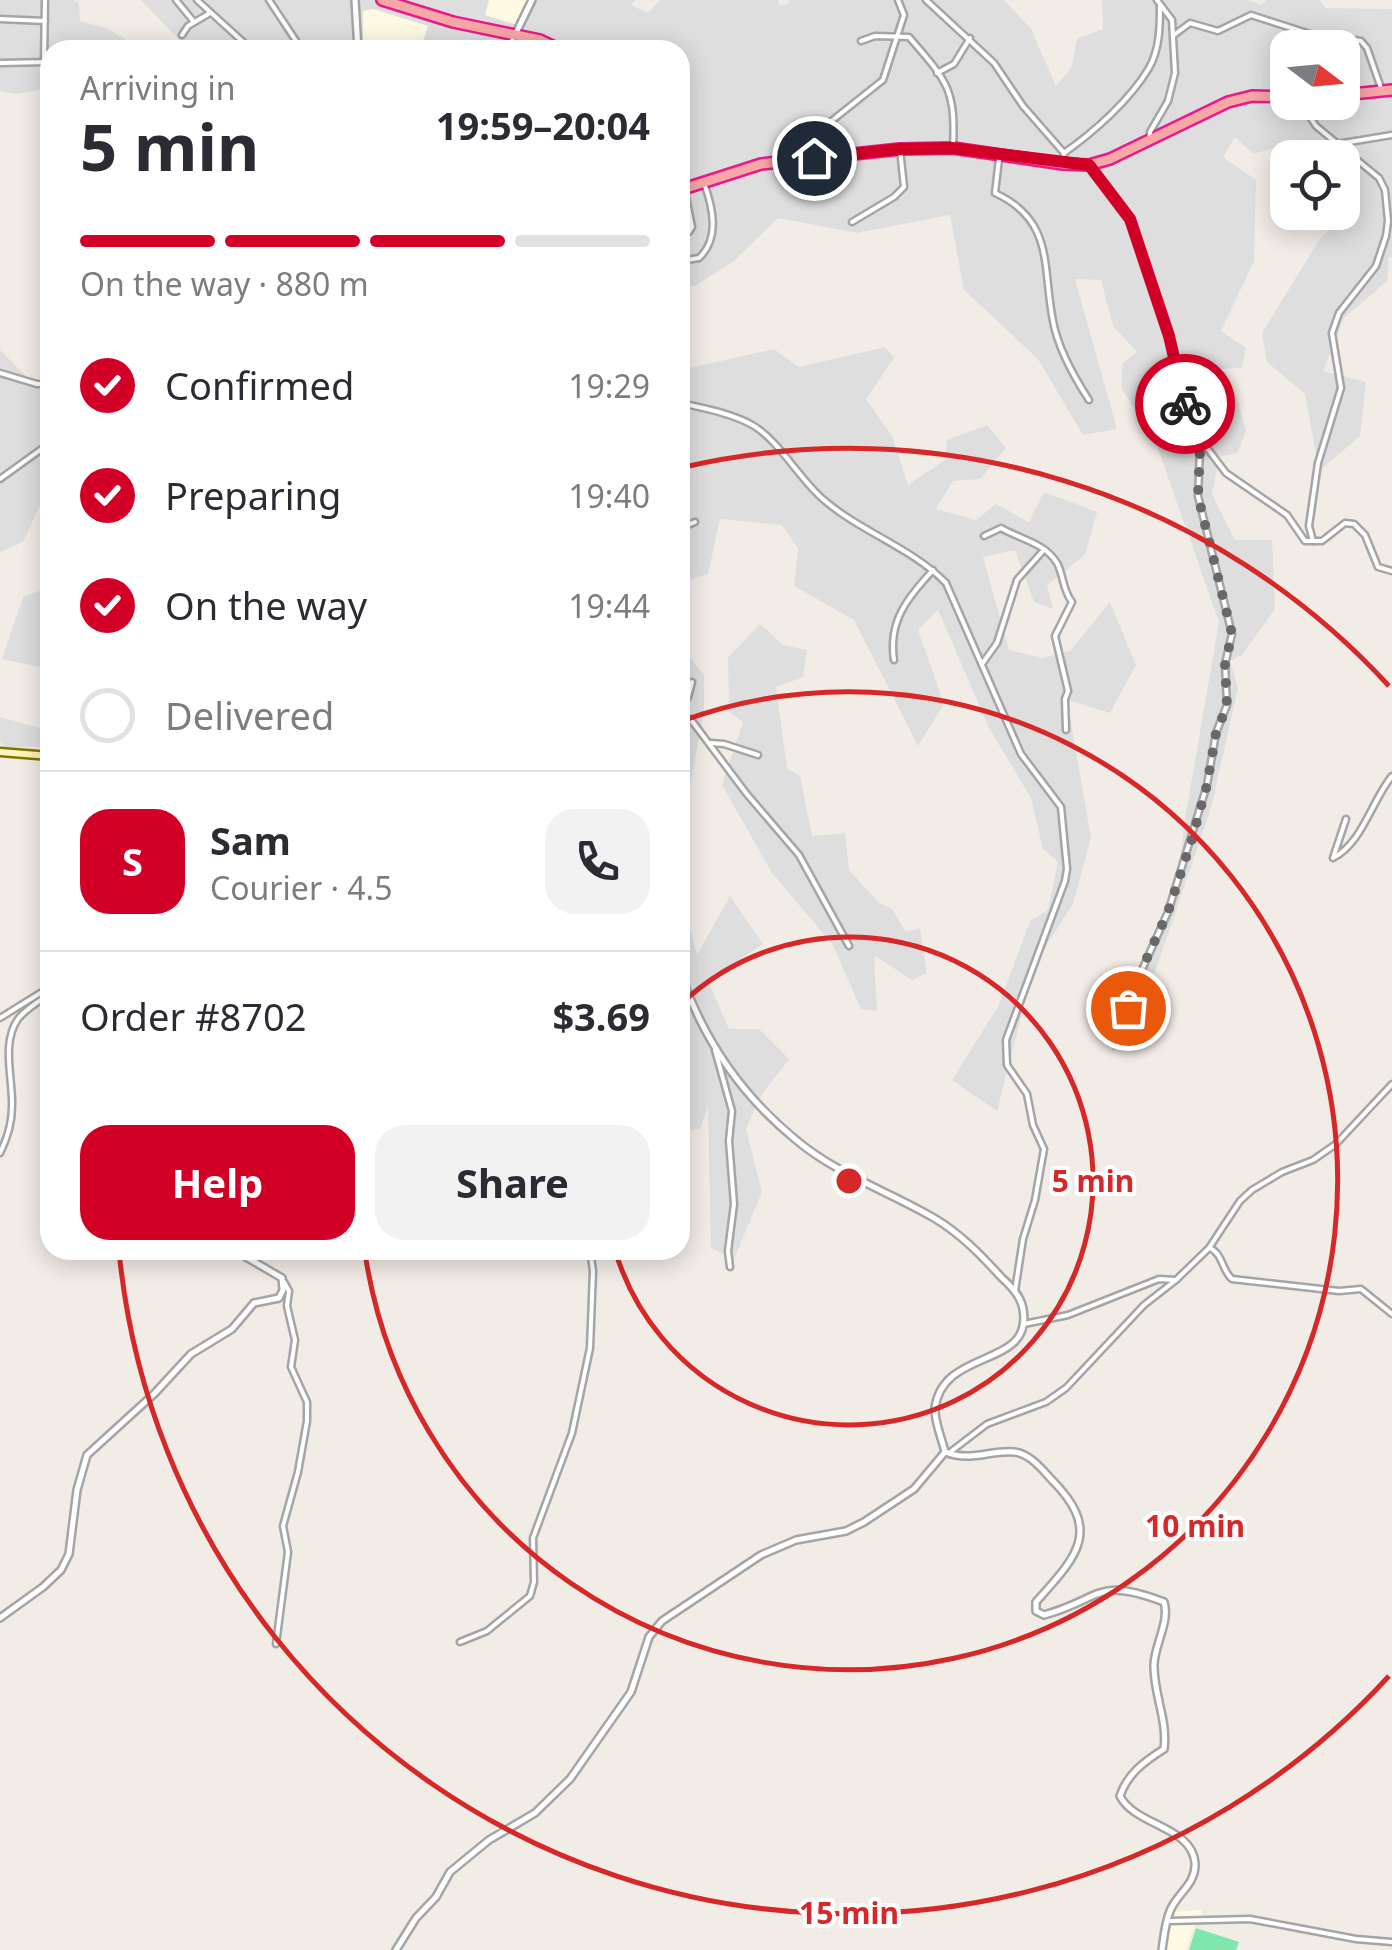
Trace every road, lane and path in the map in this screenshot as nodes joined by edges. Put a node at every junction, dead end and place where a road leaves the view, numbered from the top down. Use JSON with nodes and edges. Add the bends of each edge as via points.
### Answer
{"nodes":[{"id":1,"x":45,"y":0,"type":"edge"},
{"id":2,"x":176,"y":0,"type":"edge"},
{"id":3,"x":197,"y":0,"type":"edge"},
{"id":4,"x":269,"y":0,"type":"edge"},
{"id":5,"x":355,"y":0,"type":"edge"},
{"id":6,"x":532,"y":0,"type":"edge"},
{"id":7,"x":898,"y":0,"type":"edge"},
{"id":8,"x":926,"y":0,"type":"edge"},
{"id":9,"x":387,"y":1,"type":"edge"},
{"id":10,"x":1159,"y":2,"type":"edge"},
{"id":11,"x":210,"y":13,"type":"junction"},
{"id":12,"x":0,"y":19,"type":"edge"},
{"id":13,"x":45,"y":21,"type":"junction"},
{"id":14,"x":194,"y":22,"type":"junction"},
{"id":15,"x":516,"y":33,"type":"junction"},
{"id":16,"x":900,"y":34,"type":"junction"},
{"id":17,"x":182,"y":35,"type":"dead end"},
{"id":18,"x":1174,"y":35,"type":"junction"},
{"id":19,"x":970,"y":38,"type":"junction"},
{"id":20,"x":46,"y":40,"type":"edge"},
{"id":21,"x":241,"y":40,"type":"edge"},
{"id":22,"x":295,"y":40,"type":"edge"},
{"id":23,"x":357,"y":40,"type":"edge"},
{"id":24,"x":513,"y":40,"type":"edge"},
{"id":25,"x":535,"y":40,"type":"edge"},
{"id":26,"x":861,"y":41,"type":"dead end"},
{"id":27,"x":40,"y":62,"type":"edge"},
{"id":28,"x":0,"y":63,"type":"edge"},
{"id":29,"x":937,"y":73,"type":"junction"},
{"id":30,"x":1387,"y":90,"type":"edge"},
{"id":31,"x":1360,"y":93,"type":"edge"},
{"id":32,"x":1270,"y":97,"type":"edge"},
{"id":33,"x":1312,"y":120,"type":"edge"},
{"id":34,"x":1392,"y":135,"type":"edge"},
{"id":35,"x":1149,"y":140,"type":"junction"},
{"id":36,"x":1332,"y":140,"type":"edge"},
{"id":37,"x":1360,"y":140,"type":"edge"},
{"id":38,"x":952,"y":148,"type":"junction"},
{"id":39,"x":900,"y":149,"type":"junction"},
{"id":40,"x":1000,"y":154,"type":"junction"},
{"id":41,"x":1064,"y":158,"type":"junction"},
{"id":42,"x":1360,"y":160,"type":"edge"},
{"id":43,"x":782,"y":161,"type":"junction"},
{"id":44,"x":1089,"y":165,"type":"junction"},
{"id":45,"x":704,"y":183,"type":"junction"},
{"id":46,"x":690,"y":187,"type":"edge"},
{"id":47,"x":1390,"y":220,"type":"edge"},
{"id":48,"x":852,"y":222,"type":"dead end"},
{"id":49,"x":690,"y":260,"type":"edge"},
{"id":50,"x":0,"y":373,"type":"edge"},
{"id":51,"x":40,"y":384,"type":"edge"},
{"id":52,"x":1088,"y":400,"type":"dead end"},
{"id":53,"x":690,"y":405,"type":"edge"},
{"id":54,"x":1195,"y":432,"type":"junction"},
{"id":55,"x":40,"y":449,"type":"edge"},
{"id":56,"x":0,"y":479,"type":"edge"},
{"id":57,"x":696,"y":522,"type":"dead end"},
{"id":58,"x":690,"y":524,"type":"edge"},
{"id":59,"x":984,"y":536,"type":"dead end"},
{"id":60,"x":1314,"y":541,"type":"junction"},
{"id":61,"x":1044,"y":550,"type":"junction"},
{"id":62,"x":933,"y":570,"type":"junction"},
{"id":63,"x":1392,"y":571,"type":"edge"},
{"id":64,"x":894,"y":660,"type":"dead end"},
{"id":65,"x":982,"y":664,"type":"junction"},
{"id":66,"x":692,"y":682,"type":"dead end"},
{"id":67,"x":690,"y":689,"type":"edge"},
{"id":68,"x":690,"y":720,"type":"edge"},
{"id":69,"x":1066,"y":730,"type":"dead end"},
{"id":70,"x":710,"y":743,"type":"junction"},
{"id":71,"x":0,"y":752,"type":"edge"},
{"id":72,"x":40,"y":755,"type":"edge"},
{"id":73,"x":758,"y":755,"type":"dead end"},
{"id":74,"x":1392,"y":776,"type":"edge"},
{"id":75,"x":1346,"y":820,"type":"dead end"},
{"id":76,"x":850,"y":946,"type":"dead end"},
{"id":77,"x":40,"y":993,"type":"edge"},
{"id":78,"x":690,"y":998,"type":"edge"},
{"id":79,"x":40,"y":1002,"type":"edge"},
{"id":80,"x":0,"y":1018,"type":"edge"},
{"id":81,"x":1128,"y":1025,"type":"dead end"},
{"id":82,"x":716,"y":1050,"type":"junction"},
{"id":83,"x":1392,"y":1084,"type":"edge"},
{"id":84,"x":0,"y":1152,"type":"edge"},
{"id":85,"x":1209,"y":1248,"type":"junction"},
{"id":86,"x":251,"y":1260,"type":"edge"},
{"id":87,"x":591,"y":1260,"type":"edge"},
{"id":88,"x":730,"y":1267,"type":"dead end"},
{"id":89,"x":282,"y":1278,"type":"junction"},
{"id":90,"x":1176,"y":1280,"type":"junction"},
{"id":91,"x":1015,"y":1292,"type":"junction"},
{"id":92,"x":1392,"y":1314,"type":"edge"},
{"id":93,"x":1024,"y":1324,"type":"junction"},
{"id":94,"x":947,"y":1453,"type":"junction"},
{"id":95,"x":0,"y":1618,"type":"edge"},
{"id":96,"x":460,"y":1642,"type":"dead end"},
{"id":97,"x":276,"y":1644,"type":"dead end"},
{"id":98,"x":1166,"y":1921,"type":"junction"},
{"id":99,"x":1392,"y":1942,"type":"edge"},
{"id":100,"x":396,"y":1950,"type":"edge"},
{"id":101,"x":1162,"y":1950,"type":"edge"}],
"edges":[{"from":1,"to":13,"type":"street"},
{"from":2,"to":14,"type":"street"},
{"from":3,"to":11,"type":"street"},
{"from":4,"to":22,"type":"street"},
{"from":5,"to":23,"type":"street"},
{"from":6,"to":15,"type":"street"},
{"from":7,"to":16,"type":"street","via":[[904,16]]},
{"from":8,"to":19,"type":"street"},
{"from":9,"to":15,"type":"highway"},
{"from":10,"to":18,"type":"street"},
{"from":10,"to":41,"type":"street","via":[[1150,67]]},
{"from":11,"to":14,"type":"street"},
{"from":11,"to":21,"type":"street"},
{"from":12,"to":13,"type":"street"},
{"from":13,"to":20,"type":"street"},
{"from":14,"to":17,"type":"street"},
{"from":15,"to":24,"type":"street"},
{"from":15,"to":25,"type":"highway"},
{"from":16,"to":26,"type":"street"},
{"from":16,"to":29,"type":"street"},
{"from":16,"to":43,"type":"street","via":[[883,80]]},
{"from":18,"to":30,"type":"street","via":[[1190,24],[1218,31],[1252,16],[1361,42]]},
{"from":18,"to":35,"type":"street","via":[[1168,101]]},
{"from":19,"to":29,"type":"street","via":[[954,64]]},
{"from":19,"to":41,"type":"street"},
{"from":27,"to":28,"type":"street"},
{"from":29,"to":38,"type":"street","via":[[955,110]]},
{"from":30,"to":31,"type":"highway"},
{"from":32,"to":35,"type":"highway","via":[[1240,98]]},
{"from":33,"to":36,"type":"street"},
{"from":34,"to":37,"type":"street"},
{"from":35,"to":44,"type":"highway"},
{"from":38,"to":39,"type":"highway"},
{"from":38,"to":40,"type":"highway"},
{"from":39,"to":43,"type":"highway"},
{"from":39,"to":48,"type":"street","via":[[904,186]]},
{"from":40,"to":41,"type":"highway"},
{"from":40,"to":52,"type":"street","via":[[995,193],[1014,202],[1042,242],[1053,325]]},
{"from":41,"to":44,"type":"highway"},
{"from":42,"to":47,"type":"street","via":[[1379,178]]},
{"from":43,"to":45,"type":"highway"},
{"from":44,"to":54,"type":"street","via":[[1130,219]]},
{"from":45,"to":46,"type":"highway"},
{"from":45,"to":49,"type":"street","via":[[712,241]]},
{"from":47,"to":60,"type":"street","via":[[1376,266],[1339,313],[1332,333],[1341,388],[1318,463],[1309,526]]},
{"from":50,"to":51,"type":"street"},
{"from":53,"to":62,"type":"street","via":[[755,426],[823,500]]},
{"from":54,"to":60,"type":"street","via":[[1226,473],[1287,514],[1305,541]]},
{"from":54,"to":81,"type":"street","via":[[1198,496],[1232,634],[1227,706],[1192,839],[1136,982]]},
{"from":55,"to":56,"type":"street"},
{"from":57,"to":58,"type":"street"},
{"from":59,"to":61,"type":"street","via":[[1002,528]]},
{"from":60,"to":63,"type":"street","via":[[1354,524],[1378,567]]},
{"from":61,"to":65,"type":"street","via":[[1017,580],[997,643]]},
{"from":61,"to":69,"type":"street","via":[[1072,602],[1055,636],[1068,691]]},
{"from":62,"to":64,"type":"street","via":[[897,614]]},
{"from":62,"to":65,"type":"street","via":[[946,583]]},
{"from":65,"to":91,"type":"street","via":[[1021,754],[1060,807],[1068,869],[1006,1040],[1007,1065],[1027,1094],[1044,1149]]},
{"from":66,"to":67,"type":"street"},
{"from":68,"to":70,"type":"street"},
{"from":70,"to":73,"type":"street"},
{"from":70,"to":76,"type":"street","via":[[799,855]]},
{"from":71,"to":72,"type":"main road"},
{"from":74,"to":75,"type":"street","via":[[1350,844],[1332,858]]},
{"from":77,"to":80,"type":"street"},
{"from":78,"to":82,"type":"street"},
{"from":79,"to":84,"type":"street","via":[[12,1031],[12,1108]]},
{"from":82,"to":88,"type":"street","via":[[732,1111]]},
{"from":82,"to":91,"type":"street","via":[[754,1103],[797,1142],[934,1218]]},
{"from":83,"to":85,"type":"street","via":[[1336,1144],[1252,1190]]},
{"from":85,"to":90,"type":"street"},
{"from":85,"to":92,"type":"street","via":[[1232,1280],[1361,1289]]},
{"from":86,"to":89,"type":"street"},
{"from":87,"to":96,"type":"street","via":[[590,1348],[572,1434],[532,1538],[530,1596],[487,1631]]},
{"from":89,"to":95,"type":"street","via":[[278,1298],[254,1303],[232,1329],[180,1363],[87,1455],[70,1554],[43,1587]]},
{"from":89,"to":97,"type":"street","via":[[295,1340],[291,1367],[307,1421],[283,1526],[288,1552]]},
{"from":90,"to":93,"type":"street","via":[[1159,1278],[1068,1315]]},
{"from":90,"to":94,"type":"street","via":[[1066,1388],[987,1424]]},
{"from":91,"to":93,"type":"street"},
{"from":93,"to":94,"type":"street","via":[[1004,1351],[965,1365],[946,1382],[935,1413]]},
{"from":94,"to":98,"type":"street","via":[[1025,1455],[1072,1499],[1078,1548],[1036,1611],[1057,1612],[1106,1589],[1164,1602],[1154,1679],[1164,1749],[1144,1761],[1120,1796],[1190,1848],[1193,1880]]},
{"from":94,"to":100,"type":"street","via":[[914,1489],[864,1522],[761,1555],[662,1621],[649,1637],[630,1692],[570,1779],[535,1813],[450,1872]]},
{"from":98,"to":99,"type":"street","via":[[1250,1919]]},
{"from":98,"to":101,"type":"street"}]}
